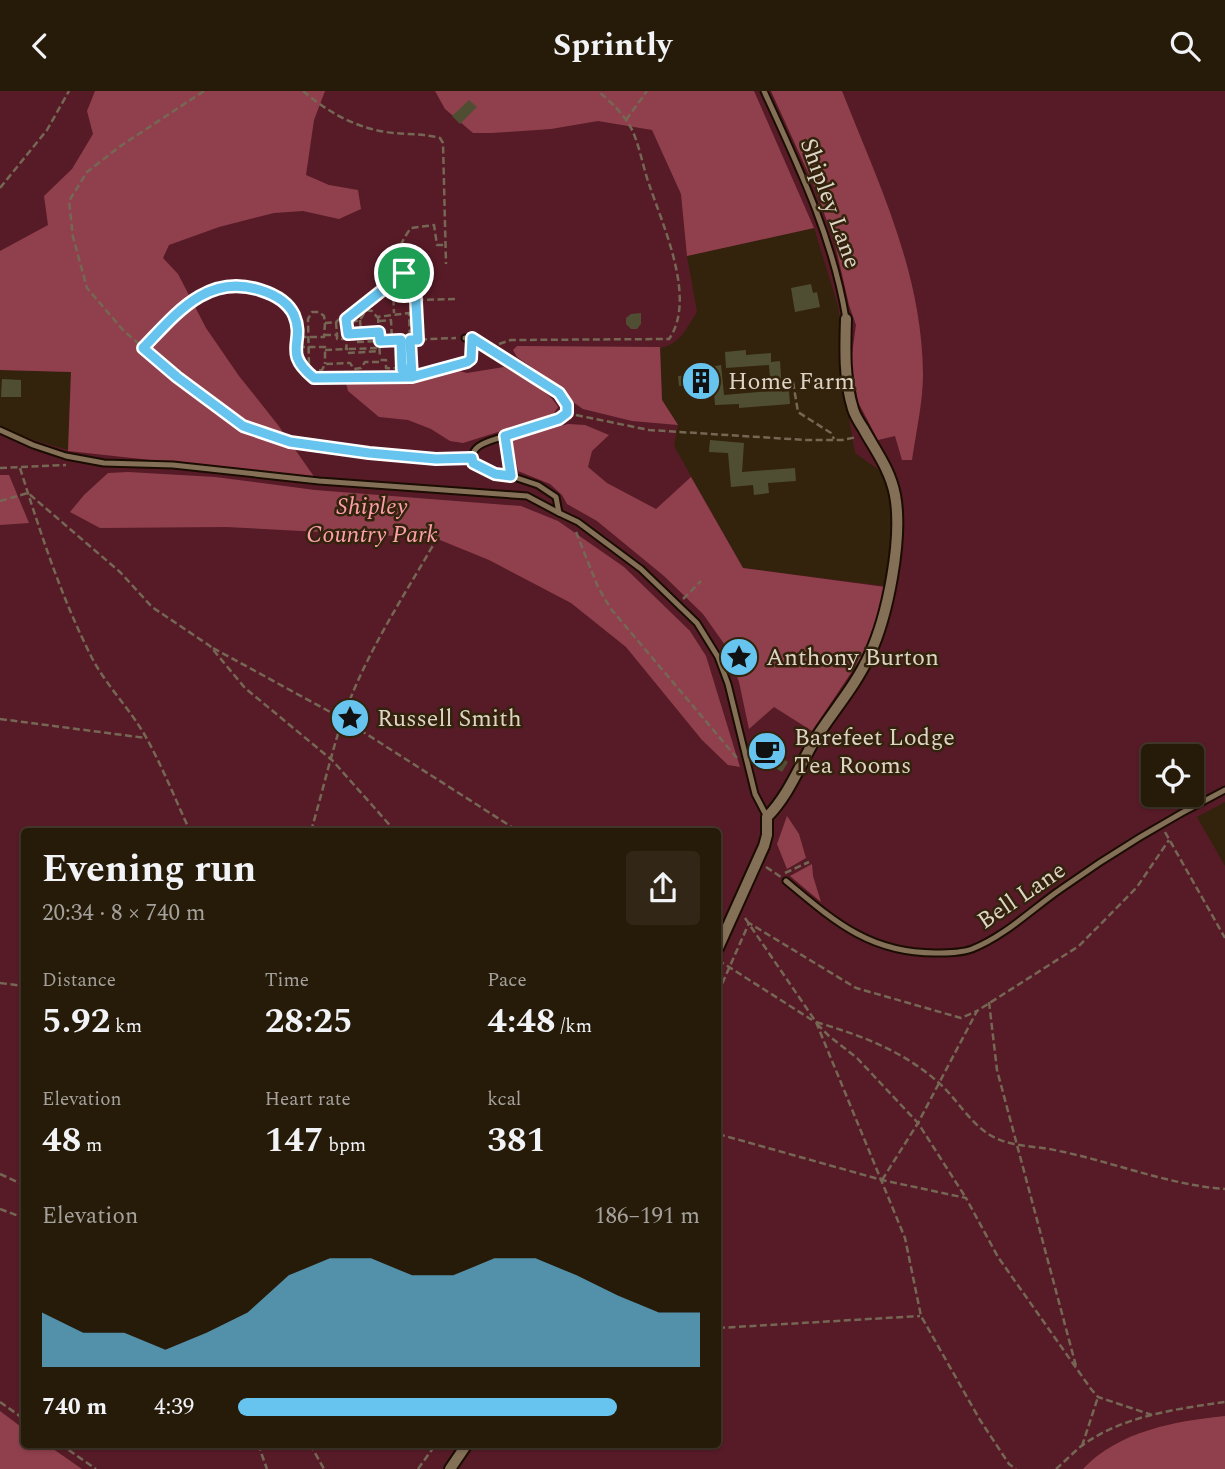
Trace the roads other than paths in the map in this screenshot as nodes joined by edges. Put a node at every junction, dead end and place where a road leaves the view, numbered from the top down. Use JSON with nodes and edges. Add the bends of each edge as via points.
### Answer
{"nodes":[{"id":1,"x":764,"y":91,"type":"edge"},
{"id":2,"x":846,"y":319,"type":"joint"},
{"id":3,"x":468,"y":338,"type":"road end"},
{"id":4,"x":0,"y":430,"type":"edge"},
{"id":5,"x":505,"y":436,"type":"junction"},
{"id":6,"x":511,"y":476,"type":"junction"},
{"id":7,"x":559,"y":513,"type":"junction"},
{"id":8,"x":1225,"y":790,"type":"edge"},
{"id":9,"x":767,"y":817,"type":"junction"},
{"id":10,"x":786,"y":881,"type":"road end"},
{"id":11,"x":721,"y":942,"type":"edge"},
{"id":12,"x":464,"y":1448,"type":"edge"},
{"id":13,"x":450,"y":1469,"type":"edge"}],
"edges":[{"from":1,"to":2,"type":"lane","name":"Shipley Lane","via":[[820,220]]},
{"from":2,"to":9,"type":"street","name":"Shipley Lane","via":[[845,362],[853,411],[882,459],[895,496],[891,579],[877,637],[855,682],[824,725],[786,795]]},
{"from":3,"to":5,"type":"lane","via":[[559,393],[567,405],[567,413],[559,419]]},
{"from":4,"to":7,"type":"lane","via":[[66,456],[104,463],[527,496]]},
{"from":5,"to":6,"type":"lane"},
{"from":5,"to":6,"type":"lane","via":[[478,446],[472,458],[473,463],[495,474]]},
{"from":6,"to":7,"type":"lane","via":[[556,497]]},
{"from":7,"to":9,"type":"lane","via":[[641,569],[697,624],[718,657],[728,684],[755,794]]},
{"from":8,"to":10,"type":"lane","name":"Bell Lane","via":[[1160,823],[996,936],[953,953],[894,949],[867,940],[841,926]]},
{"from":9,"to":11,"type":"street","name":"Shipley Lane","via":[[767,835],[758,862]]},
{"from":12,"to":13,"type":"street"}]}
